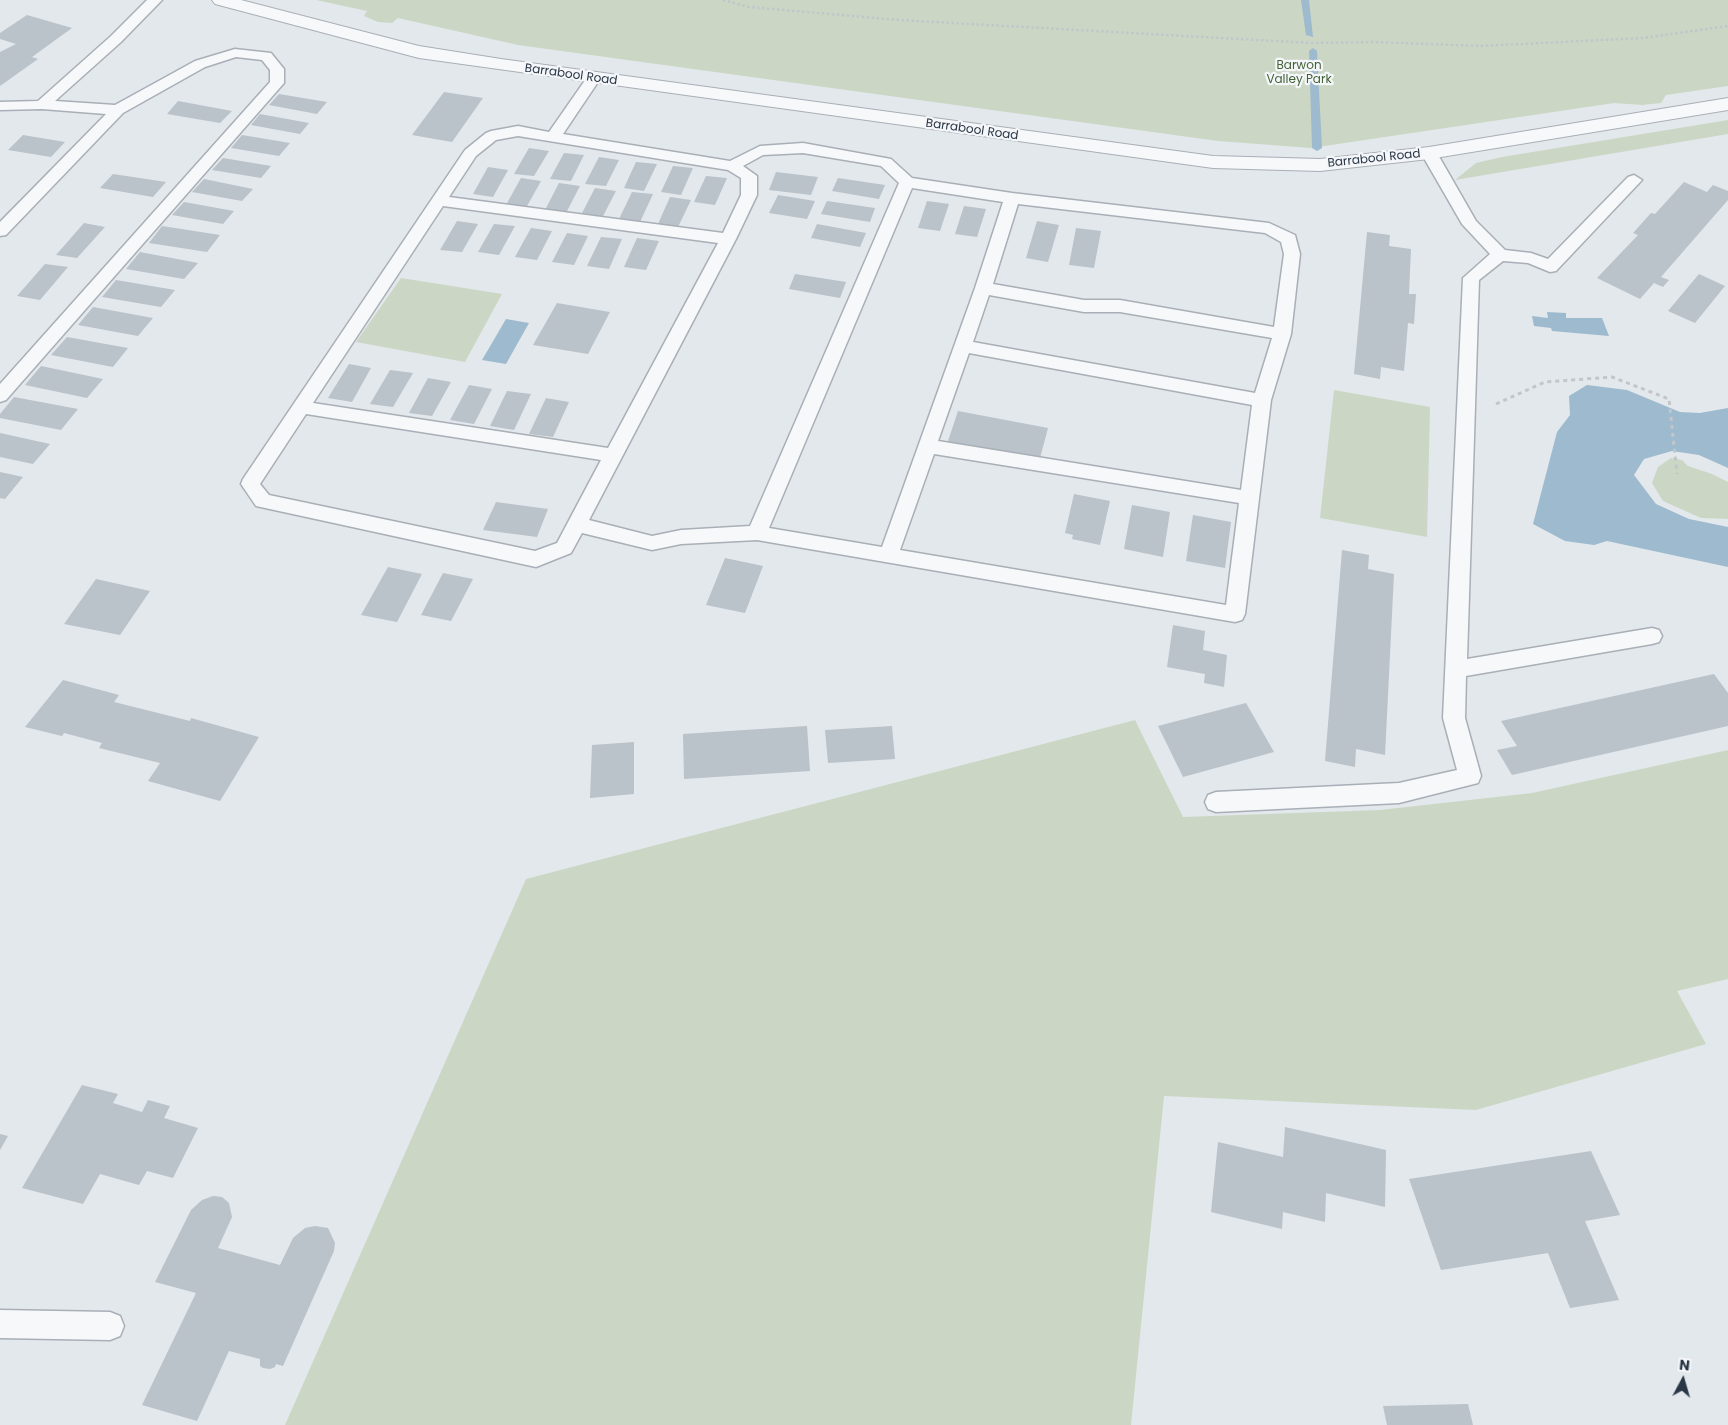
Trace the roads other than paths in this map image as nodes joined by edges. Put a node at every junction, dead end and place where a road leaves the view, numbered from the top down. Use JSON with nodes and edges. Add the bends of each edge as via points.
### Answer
{"nodes":[{"id":1,"x":155,"y":0,"type":"edge"},
{"id":2,"x":221,"y":0,"type":"edge"},
{"id":3,"x":593,"y":79,"type":"junction"},
{"id":4,"x":1728,"y":104,"type":"edge"},
{"id":5,"x":42,"y":105,"type":"junction"},
{"id":6,"x":0,"y":106,"type":"edge"},
{"id":7,"x":118,"y":110,"type":"junction"},
{"id":8,"x":554,"y":136,"type":"junction"},
{"id":9,"x":1429,"y":153,"type":"junction"},
{"id":10,"x":732,"y":166,"type":"junction"},
{"id":11,"x":1634,"y":180,"type":"dead end"},
{"id":12,"x":907,"y":182,"type":"junction"},
{"id":13,"x":1012,"y":198,"type":"junction"},
{"id":14,"x":439,"y":200,"type":"junction"},
{"id":15,"x":0,"y":231,"type":"edge"},
{"id":16,"x":728,"y":239,"type":"junction"},
{"id":17,"x":1500,"y":255,"type":"junction"},
{"id":18,"x":983,"y":288,"type":"junction"},
{"id":19,"x":1282,"y":334,"type":"junction"},
{"id":20,"x":961,"y":346,"type":"junction"},
{"id":21,"x":0,"y":396,"type":"edge"},
{"id":22,"x":1262,"y":400,"type":"junction"},
{"id":23,"x":301,"y":407,"type":"junction"},
{"id":24,"x":927,"y":446,"type":"junction"},
{"id":25,"x":613,"y":455,"type":"junction"},
{"id":26,"x":1250,"y":498,"type":"junction"},
{"id":27,"x":576,"y":524,"type":"junction"},
{"id":28,"x":757,"y":533,"type":"junction"},
{"id":29,"x":888,"y":556,"type":"junction"},
{"id":30,"x":1652,"y":636,"type":"dead end"},
{"id":31,"x":1457,"y":669,"type":"junction"},
{"id":32,"x":1216,"y":802,"type":"dead end"},
{"id":33,"x":0,"y":1324,"type":"edge"},
{"id":34,"x":110,"y":1326,"type":"dead end"}],
"edges":[{"from":1,"to":5,"type":"lane"},
{"from":2,"to":3,"type":"street","name":"Barrabool Road","via":[[419,52]]},
{"from":3,"to":8,"type":"lane"},
{"from":3,"to":9,"type":"street","name":"Barrabool Road","via":[[1214,162],[1320,164]]},
{"from":4,"to":9,"type":"street","name":"Barrabool Road"},
{"from":5,"to":6,"type":"lane"},
{"from":5,"to":7,"type":"lane"},
{"from":7,"to":15,"type":"lane"},
{"from":7,"to":21,"type":"lane","via":[[200,64],[235,53],[266,56],[277,69],[277,83]]},
{"from":8,"to":10,"type":"lane"},
{"from":8,"to":14,"type":"lane","via":[[518,131],[491,136],[470,152]]},
{"from":9,"to":17,"type":"lane","via":[[1470,224]]},
{"from":10,"to":12,"type":"lane","via":[[760,150],[803,148],[886,162]]},
{"from":10,"to":16,"type":"lane","via":[[749,176],[749,195]]},
{"from":11,"to":17,"type":"lane","via":[[1550,267],[1531,258]]},
{"from":12,"to":13,"type":"lane"},
{"from":12,"to":28,"type":"lane"},
{"from":13,"to":18,"type":"lane"},
{"from":13,"to":19,"type":"lane","via":[[1269,228],[1289,239],[1292,254]]},
{"from":14,"to":16,"type":"lane"},
{"from":14,"to":23,"type":"lane"},
{"from":16,"to":25,"type":"lane"},
{"from":17,"to":31,"type":"lane","via":[[1471,278]]},
{"from":18,"to":19,"type":"lane","via":[[1084,306],[1120,306]]},
{"from":18,"to":20,"type":"lane"},
{"from":19,"to":22,"type":"lane"},
{"from":20,"to":22,"type":"lane"},
{"from":20,"to":24,"type":"lane"},
{"from":22,"to":26,"type":"lane"},
{"from":23,"to":25,"type":"lane"},
{"from":23,"to":27,"type":"lane","via":[[250,484],[263,501],[536,559],[564,548]]},
{"from":24,"to":26,"type":"lane"},
{"from":24,"to":29,"type":"lane"},
{"from":25,"to":27,"type":"lane"},
{"from":26,"to":29,"type":"lane","via":[[1235,614]]},
{"from":27,"to":28,"type":"lane","via":[[652,543],[681,537]]},
{"from":28,"to":29,"type":"lane"},
{"from":30,"to":31,"type":"lane"},
{"from":31,"to":32,"type":"lane","via":[[1454,718],[1470,776],[1399,793]]},
{"from":33,"to":34,"type":"lane"}]}
